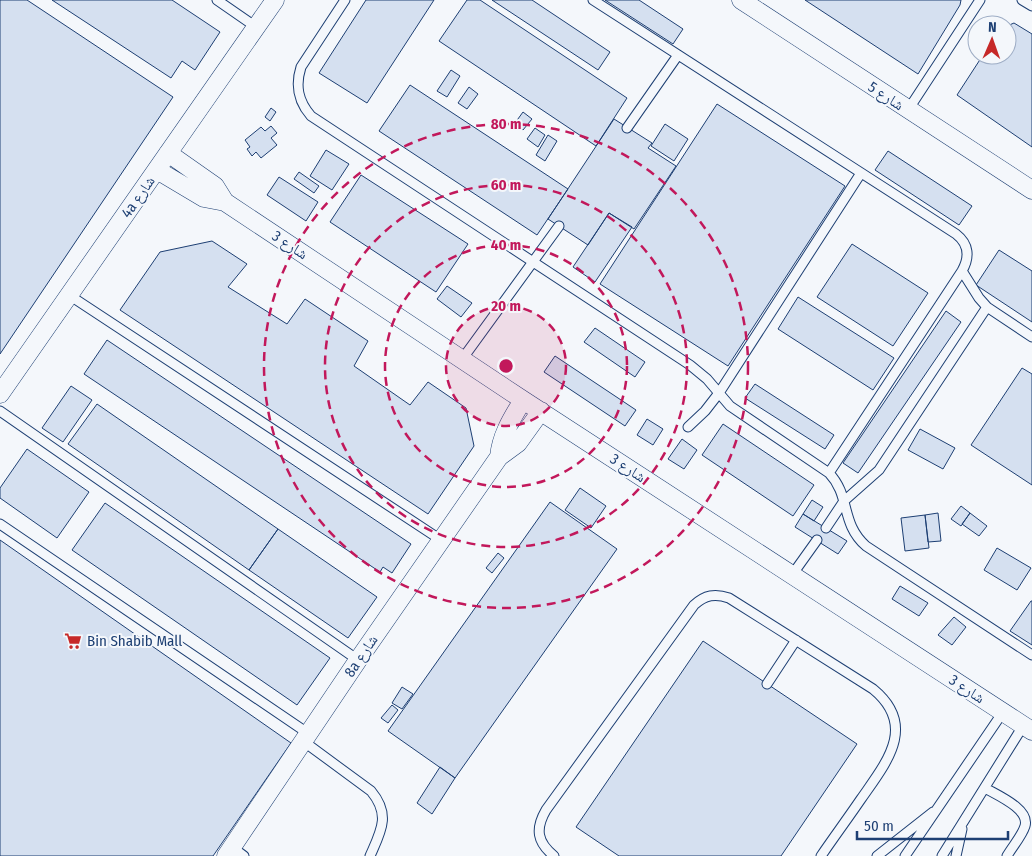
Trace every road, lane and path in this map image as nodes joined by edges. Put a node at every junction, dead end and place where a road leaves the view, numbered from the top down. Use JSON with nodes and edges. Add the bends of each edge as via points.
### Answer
{"nodes":[{"id":1,"x":217,"y":0,"type":"edge"},
{"id":2,"x":275,"y":0,"type":"edge"},
{"id":3,"x":345,"y":0,"type":"edge"},
{"id":4,"x":593,"y":0,"type":"edge"},
{"id":5,"x":741,"y":0,"type":"edge"},
{"id":6,"x":980,"y":0,"type":"edge"},
{"id":7,"x":1022,"y":0,"type":"edge"},
{"id":8,"x":1032,"y":6,"type":"edge"},
{"id":9,"x":256,"y":27,"type":"junction"},
{"id":10,"x":678,"y":55,"type":"junction"},
{"id":11,"x":908,"y":110,"type":"junction"},
{"id":12,"x":627,"y":128,"type":"dead end"},
{"id":13,"x":168,"y":153,"type":"junction"},
{"id":14,"x":156,"y":170,"type":"junction"},
{"id":15,"x":861,"y":173,"type":"junction"},
{"id":16,"x":1032,"y":190,"type":"edge"},
{"id":17,"x":225,"y":202,"type":"junction"},
{"id":18,"x":559,"y":226,"type":"dead end"},
{"id":19,"x":533,"y":262,"type":"junction"},
{"id":20,"x":962,"y":271,"type":"junction"},
{"id":21,"x":69,"y":295,"type":"junction"},
{"id":22,"x":987,"y":307,"type":"junction"},
{"id":23,"x":1032,"y":337,"type":"edge"},
{"id":24,"x":463,"y":358,"type":"junction"},
{"id":25,"x":0,"y":394,"type":"edge"},
{"id":26,"x":719,"y":394,"type":"junction"},
{"id":27,"x":523,"y":400,"type":"junction"},
{"id":28,"x":541,"y":411,"type":"junction"},
{"id":29,"x":0,"y":412,"type":"edge"},
{"id":30,"x":688,"y":427,"type":"dead end"},
{"id":31,"x":499,"y":457,"type":"junction"},
{"id":32,"x":829,"y":473,"type":"junction"},
{"id":33,"x":844,"y":501,"type":"junction"},
{"id":34,"x":0,"y":524,"type":"edge"},
{"id":35,"x":826,"y":528,"type":"dead end"},
{"id":36,"x":441,"y":540,"type":"junction"},
{"id":37,"x":817,"y":540,"type":"dead end"},
{"id":38,"x":792,"y":575,"type":"junction"},
{"id":39,"x":796,"y":640,"type":"junction"},
{"id":40,"x":1032,"y":655,"type":"edge"},
{"id":41,"x":358,"y":660,"type":"junction"},
{"id":42,"x":767,"y":684,"type":"dead end"},
{"id":43,"x":1003,"y":712,"type":"junction"},
{"id":44,"x":1028,"y":728,"type":"edge"},
{"id":45,"x":306,"y":738,"type":"junction"},
{"id":46,"x":985,"y":788,"type":"junction"},
{"id":47,"x":941,"y":805,"type":"junction"},
{"id":48,"x":963,"y":824,"type":"junction"},
{"id":49,"x":234,"y":853,"type":"edge"},
{"id":50,"x":370,"y":856,"type":"edge"},
{"id":51,"x":554,"y":856,"type":"edge"},
{"id":52,"x":821,"y":856,"type":"edge"},
{"id":53,"x":877,"y":856,"type":"edge"},
{"id":54,"x":905,"y":856,"type":"edge"},
{"id":55,"x":942,"y":856,"type":"edge"},
{"id":56,"x":956,"y":856,"type":"edge"},
{"id":57,"x":1007,"y":856,"type":"edge"}],
"edges":[{"from":1,"to":9,"type":"lane"},
{"from":2,"to":9,"type":"street","name":"4a شارع"},
{"from":3,"to":19,"type":"lane","via":[[298,75],[298,92],[305,109]]},
{"from":4,"to":10,"type":"lane"},
{"from":5,"to":11,"type":"street","name":"شارع 5"},
{"from":6,"to":11,"type":"lane"},
{"from":7,"to":8,"type":"lane"},
{"from":9,"to":13,"type":"street","name":"4a شارع"},
{"from":10,"to":12,"type":"lane"},
{"from":10,"to":15,"type":"lane"},
{"from":11,"to":16,"type":"street","name":"شارع 5"},
{"from":13,"to":14,"type":"street","name":"4a شارع"},
{"from":13,"to":17,"type":"street","name":"شارع 3","via":[[210,183]]},
{"from":14,"to":17,"type":"street","name":"شارع 3","via":[[204,198]]},
{"from":14,"to":21,"type":"street","name":"4a شارع"},
{"from":15,"to":20,"type":"lane","via":[[961,238],[968,250]]},
{"from":15,"to":26,"type":"lane"},
{"from":17,"to":24,"type":"street","name":"شارع 3"},
{"from":18,"to":19,"type":"lane"},
{"from":19,"to":24,"type":"lane"},
{"from":19,"to":26,"type":"lane","via":[[690,365]]},
{"from":20,"to":22,"type":"lane"},
{"from":20,"to":32,"type":"lane"},
{"from":21,"to":25,"type":"street","name":"4a شارع"},
{"from":21,"to":36,"type":"lane"},
{"from":22,"to":23,"type":"lane"},
{"from":22,"to":33,"type":"lane","via":[[878,470]]},
{"from":24,"to":27,"type":"street","name":"شارع 3"},
{"from":26,"to":30,"type":"lane"},
{"from":26,"to":32,"type":"lane","via":[[740,413]]},
{"from":27,"to":28,"type":"street","name":"شارع 3"},
{"from":27,"to":31,"type":"street","name":"8a شارع","via":[[505,432]]},
{"from":28,"to":31,"type":"street","name":"8a شارع","via":[[518,443]]},
{"from":28,"to":38,"type":"street","name":"شارع 3"},
{"from":29,"to":41,"type":"lane"},
{"from":31,"to":36,"type":"street","name":"8a شارع"},
{"from":32,"to":33,"type":"lane","via":[[839,486]]},
{"from":33,"to":35,"type":"lane"},
{"from":33,"to":40,"type":"lane","via":[[848,522],[866,546]]},
{"from":34,"to":45,"type":"lane"},
{"from":36,"to":41,"type":"street","name":"8a شارع"},
{"from":37,"to":38,"type":"lane"},
{"from":38,"to":43,"type":"street","name":"شارع 3"},
{"from":39,"to":42,"type":"lane"},
{"from":39,"to":51,"type":"lane","via":[[722,595],[699,600],[541,819],[541,840]]},
{"from":39,"to":52,"type":"lane","via":[[880,695],[894,723],[894,744],[888,759]]},
{"from":41,"to":45,"type":"street","name":"8a شارع"},
{"from":43,"to":44,"type":"street","name":"شارع 3"},
{"from":43,"to":47,"type":"lane"},
{"from":44,"to":46,"type":"lane"},
{"from":45,"to":49,"type":"street","name":"8a شارع"},
{"from":45,"to":50,"type":"lane","via":[[378,799],[382,808],[382,828]]},
{"from":46,"to":48,"type":"lane"},
{"from":46,"to":57,"type":"lane","via":[[1021,810],[1025,817],[1025,827]]},
{"from":47,"to":53,"type":"lane"},
{"from":47,"to":54,"type":"lane"},
{"from":48,"to":55,"type":"lane"},
{"from":48,"to":56,"type":"lane"}]}
